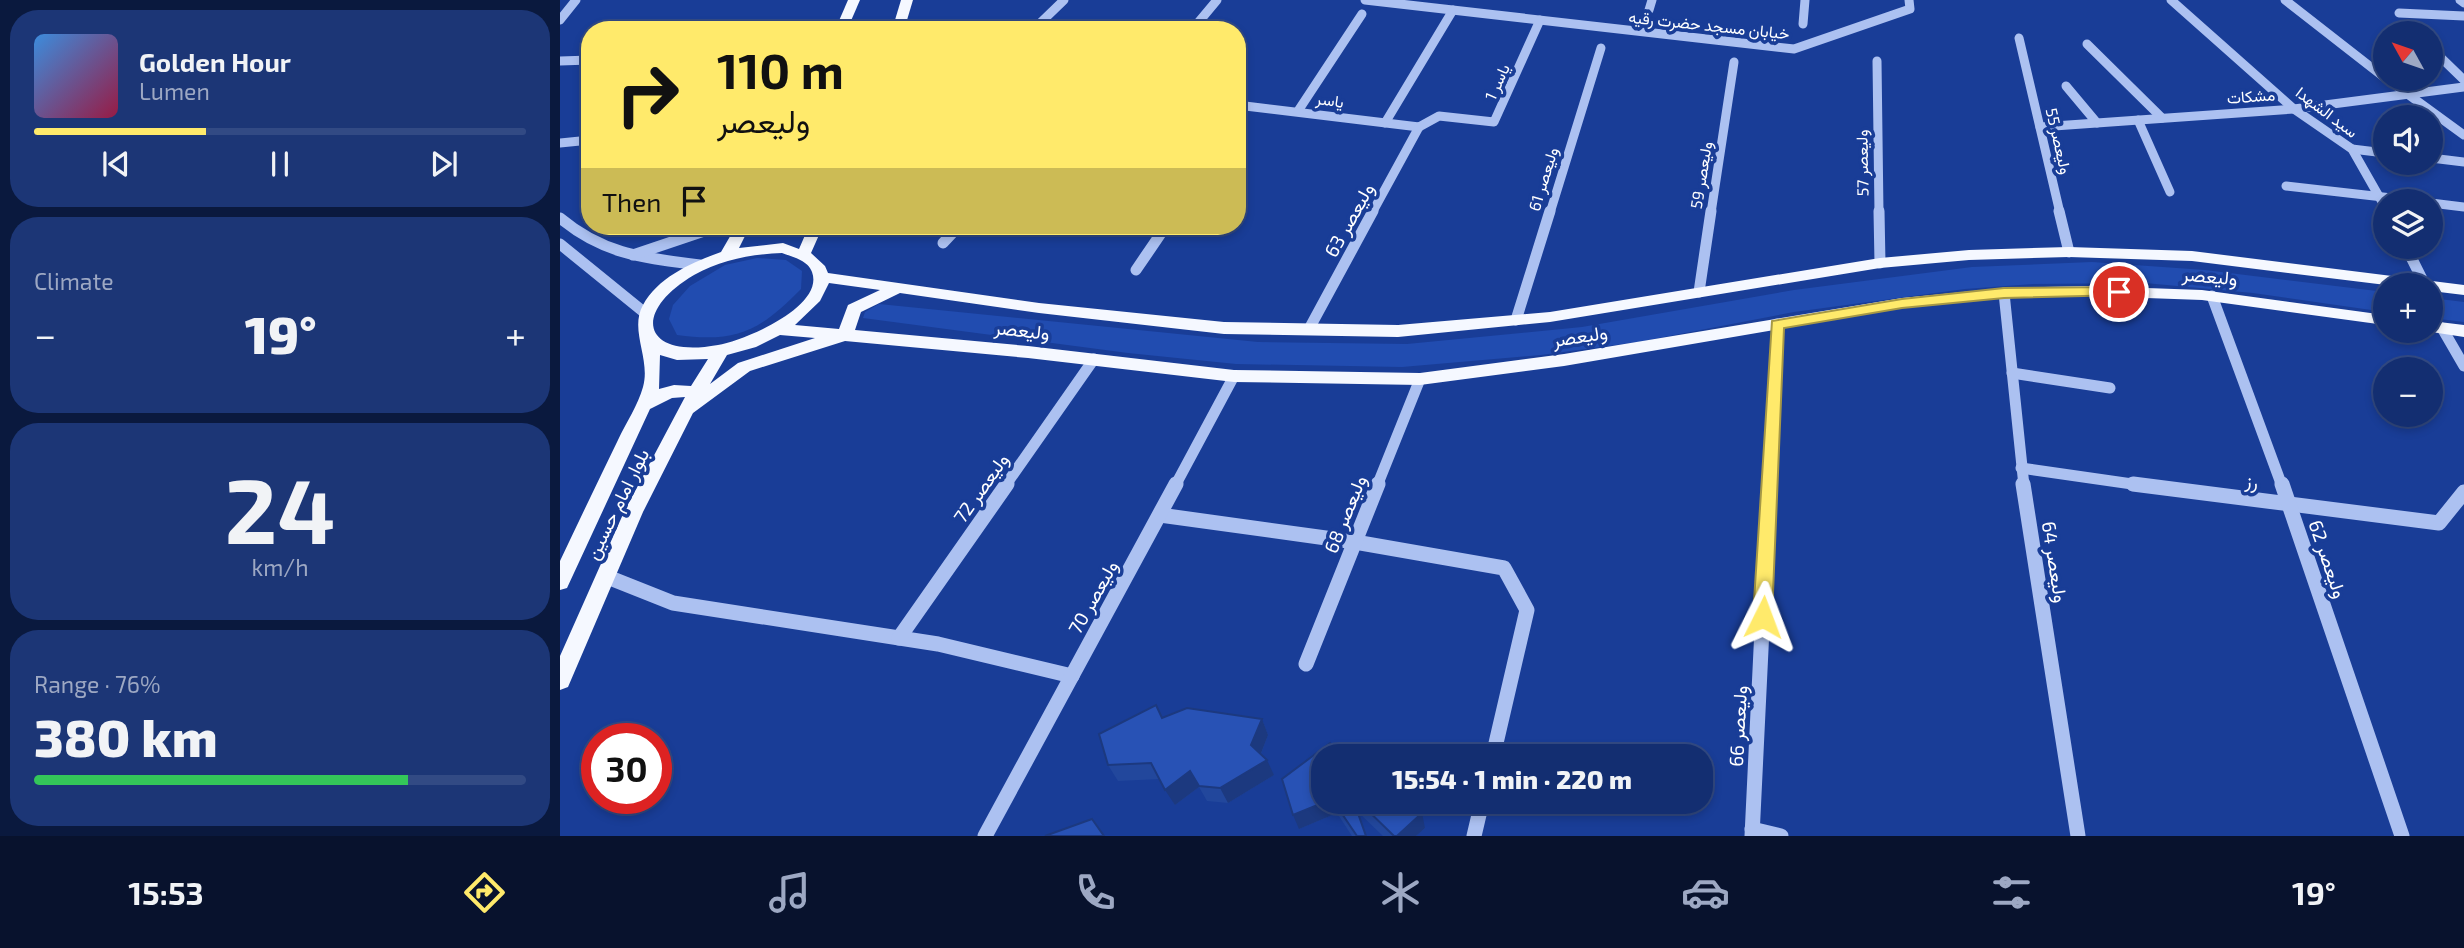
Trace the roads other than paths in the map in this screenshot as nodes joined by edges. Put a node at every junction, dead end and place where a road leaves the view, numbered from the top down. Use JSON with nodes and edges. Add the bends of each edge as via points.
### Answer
{"nodes":[{"id":1,"x":576,"y":0,"type":"edge"},
{"id":2,"x":854,"y":0,"type":"edge"},
{"id":3,"x":907,"y":0,"type":"edge"},
{"id":4,"x":1064,"y":0,"type":"edge"},
{"id":5,"x":1217,"y":0,"type":"edge"},
{"id":6,"x":1366,"y":0,"type":"edge"},
{"id":7,"x":1653,"y":0,"type":"edge"},
{"id":8,"x":1805,"y":0,"type":"edge"},
{"id":9,"x":1909,"y":0,"type":"edge"},
{"id":10,"x":2171,"y":0,"type":"edge"},
{"id":11,"x":2286,"y":0,"type":"edge"},
{"id":12,"x":1453,"y":10,"type":"junction"},
{"id":13,"x":1649,"y":10,"type":"dead end"},
{"id":14,"x":2399,"y":13,"type":"dead end"},
{"id":15,"x":1362,"y":14,"type":"dead end"},
{"id":16,"x":2464,"y":16,"type":"edge"},
{"id":17,"x":560,"y":20,"type":"edge"},
{"id":18,"x":1540,"y":20,"type":"junction"},
{"id":19,"x":845,"y":21,"type":"edge"},
{"id":20,"x":901,"y":21,"type":"edge"},
{"id":21,"x":1042,"y":21,"type":"edge"},
{"id":22,"x":1200,"y":21,"type":"edge"},
{"id":23,"x":1803,"y":24,"type":"dead end"},
{"id":24,"x":2019,"y":37,"type":"dead end"},
{"id":25,"x":2087,"y":44,"type":"dead end"},
{"id":26,"x":1601,"y":48,"type":"dead end"},
{"id":27,"x":581,"y":60,"type":"edge"},
{"id":28,"x":2443,"y":60,"type":"edge"},
{"id":29,"x":560,"y":61,"type":"edge"},
{"id":30,"x":1877,"y":61,"type":"dead end"},
{"id":31,"x":1734,"y":62,"type":"dead end"},
{"id":32,"x":2373,"y":68,"type":"edge"},
{"id":33,"x":2464,"y":80,"type":"edge"},
{"id":34,"x":2066,"y":86,"type":"dead end"},
{"id":35,"x":2464,"y":87,"type":"edge"},
{"id":36,"x":2403,"y":91,"type":"edge"},
{"id":37,"x":2407,"y":94,"type":"junction"},
{"id":38,"x":1246,"y":106,"type":"edge"},
{"id":39,"x":2294,"y":109,"type":"junction"},
{"id":40,"x":1298,"y":111,"type":"junction"},
{"id":41,"x":2162,"y":118,"type":"junction"},
{"id":42,"x":2138,"y":120,"type":"junction"},
{"id":43,"x":1385,"y":123,"type":"junction"},
{"id":44,"x":2097,"y":123,"type":"junction"},
{"id":45,"x":1419,"y":127,"type":"junction"},
{"id":46,"x":2040,"y":127,"type":"junction"},
{"id":47,"x":2464,"y":135,"type":"edge"},
{"id":48,"x":581,"y":141,"type":"edge"},
{"id":49,"x":560,"y":143,"type":"edge"},
{"id":50,"x":2351,"y":149,"type":"junction"},
{"id":51,"x":2373,"y":152,"type":"edge"},
{"id":52,"x":2443,"y":159,"type":"edge"},
{"id":53,"x":2464,"y":162,"type":"edge"},
{"id":54,"x":2286,"y":186,"type":"dead end"},
{"id":55,"x":2375,"y":189,"type":"edge"},
{"id":56,"x":2170,"y":192,"type":"dead end"},
{"id":57,"x":2373,"y":200,"type":"edge"},
{"id":58,"x":2443,"y":204,"type":"edge"},
{"id":59,"x":2464,"y":207,"type":"edge"},
{"id":60,"x":560,"y":218,"type":"edge"},
{"id":61,"x":581,"y":235,"type":"edge"},
{"id":62,"x":581,"y":235,"type":"edge"},
{"id":63,"x":696,"y":235,"type":"edge"},
{"id":64,"x":738,"y":235,"type":"edge"},
{"id":65,"x":812,"y":235,"type":"edge"},
{"id":66,"x":951,"y":235,"type":"edge"},
{"id":67,"x":1160,"y":235,"type":"edge"},
{"id":68,"x":943,"y":243,"type":"dead end"},
{"id":69,"x":560,"y":244,"type":"edge"},
{"id":70,"x":804,"y":253,"type":"junction"},
{"id":71,"x":2069,"y":253,"type":"junction"},
{"id":72,"x":728,"y":254,"type":"junction"},
{"id":73,"x":628,"y":256,"type":"junction"},
{"id":74,"x":1880,"y":263,"type":"junction"},
{"id":75,"x":700,"y":265,"type":"junction"},
{"id":76,"x":1136,"y":271,"type":"dead end"},
{"id":77,"x":822,"y":277,"type":"junction"},
{"id":78,"x":2373,"y":279,"type":"edge"},
{"id":79,"x":2443,"y":287,"type":"edge"},
{"id":80,"x":899,"y":288,"type":"junction"},
{"id":81,"x":2464,"y":290,"type":"edge"},
{"id":82,"x":1699,"y":292,"type":"junction"},
{"id":83,"x":2004,"y":293,"type":"junction"},
{"id":84,"x":2212,"y":296,"type":"junction"},
{"id":85,"x":645,"y":313,"type":"junction"},
{"id":86,"x":2373,"y":318,"type":"edge"},
{"id":87,"x":1516,"y":320,"type":"junction"},
{"id":88,"x":1777,"y":324,"type":"junction"},
{"id":89,"x":780,"y":329,"type":"junction"},
{"id":90,"x":1309,"y":329,"type":"junction"},
{"id":91,"x":2443,"y":329,"type":"edge"},
{"id":92,"x":2464,"y":331,"type":"edge"},
{"id":93,"x":845,"y":335,"type":"junction"},
{"id":94,"x":2443,"y":336,"type":"edge"},
{"id":95,"x":651,"y":343,"type":"junction"},
{"id":96,"x":721,"y":351,"type":"junction"},
{"id":97,"x":1094,"y":359,"type":"junction"},
{"id":98,"x":2464,"y":366,"type":"edge"},
{"id":99,"x":2012,"y":373,"type":"junction"},
{"id":100,"x":1234,"y":376,"type":"junction"},
{"id":101,"x":1420,"y":379,"type":"junction"},
{"id":102,"x":2110,"y":388,"type":"dead end"},
{"id":103,"x":694,"y":393,"type":"junction"},
{"id":104,"x":643,"y":405,"type":"junction"},
{"id":105,"x":684,"y":412,"type":"junction"},
{"id":106,"x":2021,"y":468,"type":"junction"},
{"id":107,"x":2464,"y":492,"type":"edge"},
{"id":108,"x":2290,"y":506,"type":"junction"},
{"id":109,"x":1160,"y":514,"type":"junction"},
{"id":110,"x":1355,"y":542,"type":"junction"},
{"id":111,"x":606,"y":576,"type":"junction"},
{"id":112,"x":560,"y":582,"type":"edge"},
{"id":113,"x":899,"y":638,"type":"junction"},
{"id":114,"x":1306,"y":664,"type":"dead end"},
{"id":115,"x":1072,"y":676,"type":"junction"},
{"id":116,"x":560,"y":680,"type":"edge"},
{"id":117,"x":1496,"y":744,"type":"edge"},
{"id":118,"x":1479,"y":814,"type":"edge"},
{"id":119,"x":1752,"y":832,"type":"edge"},
{"id":120,"x":985,"y":836,"type":"edge"},
{"id":121,"x":1474,"y":836,"type":"edge"},
{"id":122,"x":1782,"y":836,"type":"edge"},
{"id":123,"x":2078,"y":836,"type":"edge"},
{"id":124,"x":2402,"y":836,"type":"edge"}],
"edges":[{"from":1,"to":17,"type":"street"},
{"from":2,"to":19,"type":"main road"},
{"from":3,"to":20,"type":"main road"},
{"from":4,"to":21,"type":"street"},
{"from":5,"to":22,"type":"street"},
{"from":6,"to":12,"type":"street","name":"خیابان مسجد حضرت رقیه"},
{"from":7,"to":13,"type":"street"},
{"from":8,"to":23,"type":"street"},
{"from":9,"to":18,"type":"street","name":"خیابان مسجد حضرت رقیه","via":[[1910,9],[1794,49]]},
{"from":10,"to":39,"type":"street","name":"سید الشهدا"},
{"from":11,"to":32,"type":"street"},
{"from":12,"to":18,"type":"street","name":"خیابان مسجد حضرت رقیه"},
{"from":12,"to":43,"type":"street"},
{"from":14,"to":16,"type":"street"},
{"from":15,"to":40,"type":"street"},
{"from":18,"to":45,"type":"street","name":"یاسر 1","via":[[1494,122],[1439,116]]},
{"from":24,"to":46,"type":"street","name":"ولیعصر 55"},
{"from":25,"to":41,"type":"street"},
{"from":26,"to":87,"type":"street","name":"ولیعصر 61"},
{"from":27,"to":29,"type":"street"},
{"from":28,"to":33,"type":"street"},
{"from":30,"to":74,"type":"street","name":"ولیعصر 57"},
{"from":31,"to":82,"type":"street","name":"ولیعصر 59"},
{"from":34,"to":44,"type":"street"},
{"from":35,"to":37,"type":"street","name":"مشکات"},
{"from":36,"to":37,"type":"street"},
{"from":37,"to":39,"type":"street","name":"مشکات"},
{"from":37,"to":47,"type":"street"},
{"from":38,"to":40,"type":"street","name":"یاسر"},
{"from":39,"to":41,"type":"street","name":"مشکات"},
{"from":39,"to":50,"type":"street","name":"سید الشهدا"},
{"from":40,"to":43,"type":"street","name":"یاسر"},
{"from":41,"to":42,"type":"street","name":"مشکات"},
{"from":42,"to":44,"type":"street","name":"مشکات"},
{"from":42,"to":56,"type":"street"},
{"from":43,"to":45,"type":"street","name":"یاسر"},
{"from":44,"to":46,"type":"street","name":"مشکات"},
{"from":45,"to":90,"type":"street","name":"ولیعصر 63"},
{"from":46,"to":71,"type":"street","name":"ولیعصر 55"},
{"from":48,"to":49,"type":"street"},
{"from":50,"to":51,"type":"street"},
{"from":50,"to":55,"type":"street","name":"سید الشهدا"},
{"from":52,"to":53,"type":"street"},
{"from":54,"to":57,"type":"street"},
{"from":58,"to":59,"type":"street"},
{"from":60,"to":62,"type":"street"},
{"from":61,"to":73,"type":"street","via":[[594,245]]},
{"from":63,"to":73,"type":"street"},
{"from":64,"to":72,"type":"main road"},
{"from":65,"to":70,"type":"main road"},
{"from":66,"to":68,"type":"street"},
{"from":67,"to":76,"type":"street"},
{"from":69,"to":85,"type":"street"},
{"from":70,"to":72,"type":"main road","via":[[783,248]]},
{"from":70,"to":77,"type":"main road","via":[[817,263]]},
{"from":71,"to":74,"type":"main road","name":"ولیعصر"},
{"from":71,"to":78,"type":"main road","name":"ولیعصر","via":[[2192,257]]},
{"from":72,"to":75,"type":"main road"},
{"from":73,"to":75,"type":"street"},
{"from":74,"to":82,"type":"main road","name":"ولیعصر"},
{"from":75,"to":85,"type":"main road","via":[[656,296]]},
{"from":77,"to":80,"type":"main road","name":"ولیعصر"},
{"from":77,"to":89,"type":"main road","via":[[810,303]]},
{"from":79,"to":81,"type":"main road"},
{"from":80,"to":90,"type":"main road","name":"ولیعصر","via":[[1107,317],[1224,328]]},
{"from":80,"to":93,"type":"main road","via":[[854,309]]},
{"from":82,"to":87,"type":"main road","name":"ولیعصر"},
{"from":83,"to":84,"type":"main road","name":"ولیعصر"},
{"from":83,"to":88,"type":"main road","name":"ولیعصر","via":[[1902,303]]},
{"from":83,"to":99,"type":"street","name":"ولیعصر 64"},
{"from":84,"to":86,"type":"main road","name":"ولیعصر"},
{"from":84,"to":108,"type":"street","name":"ولیعصر 62"},
{"from":85,"to":95,"type":"main road","name":"بلوار امام حسین","via":[[643,330]]},
{"from":87,"to":90,"type":"main road","name":"ولیعصر","via":[[1398,331]]},
{"from":88,"to":101,"type":"main road","name":"ولیعصر"},
{"from":88,"to":119,"type":"street","name":"ولیعصر 66"},
{"from":89,"to":93,"type":"main road","name":"ولیعصر"},
{"from":89,"to":96,"type":"main road"},
{"from":91,"to":92,"type":"main road"},
{"from":93,"to":97,"type":"main road","name":"ولیعصر"},
{"from":93,"to":105,"type":"main road","via":[[744,368]]},
{"from":94,"to":98,"type":"street"},
{"from":95,"to":96,"type":"main road","via":[[680,353]]},
{"from":95,"to":104,"type":"main road","name":"بلوار امام حسین","via":[[652,386]]},
{"from":96,"to":103,"type":"main road","name":"بلوار امام حسین"},
{"from":97,"to":100,"type":"main road","name":"ولیعصر"},
{"from":97,"to":113,"type":"street","name":"ولیعصر 72"},
{"from":99,"to":102,"type":"street"},
{"from":99,"to":106,"type":"street","name":"ولیعصر 64"},
{"from":100,"to":101,"type":"main road","name":"ولیعصر"},
{"from":100,"to":109,"type":"street","name":"ولیعصر 70"},
{"from":101,"to":110,"type":"street","name":"ولیعصر 68"},
{"from":103,"to":104,"type":"main road","via":[[682,388]]},
{"from":103,"to":105,"type":"main road","name":"بلوار امام حسین"},
{"from":104,"to":112,"type":"main road","name":"بلوار امام حسین"},
{"from":105,"to":111,"type":"main road","name":"بلوار امام حسین"},
{"from":106,"to":108,"type":"street","name":"رز"},
{"from":106,"to":123,"type":"street","name":"ولیعصر 64"},
{"from":107,"to":108,"type":"street","name":"رز","via":[[2439,523]]},
{"from":108,"to":124,"type":"street","name":"ولیعصر 62"},
{"from":109,"to":110,"type":"street"},
{"from":109,"to":115,"type":"street","name":"ولیعصر 70"},
{"from":110,"to":114,"type":"street","name":"ولیعصر 68"},
{"from":110,"to":117,"type":"street","via":[[1504,568],[1527,610]]},
{"from":111,"to":113,"type":"street","via":[[673,603]]},
{"from":111,"to":116,"type":"main road","name":"بلوار امام حسین"},
{"from":113,"to":115,"type":"street"},
{"from":115,"to":120,"type":"street","name":"ولیعصر 70"},
{"from":118,"to":121,"type":"street"},
{"from":119,"to":122,"type":"street"}]}
